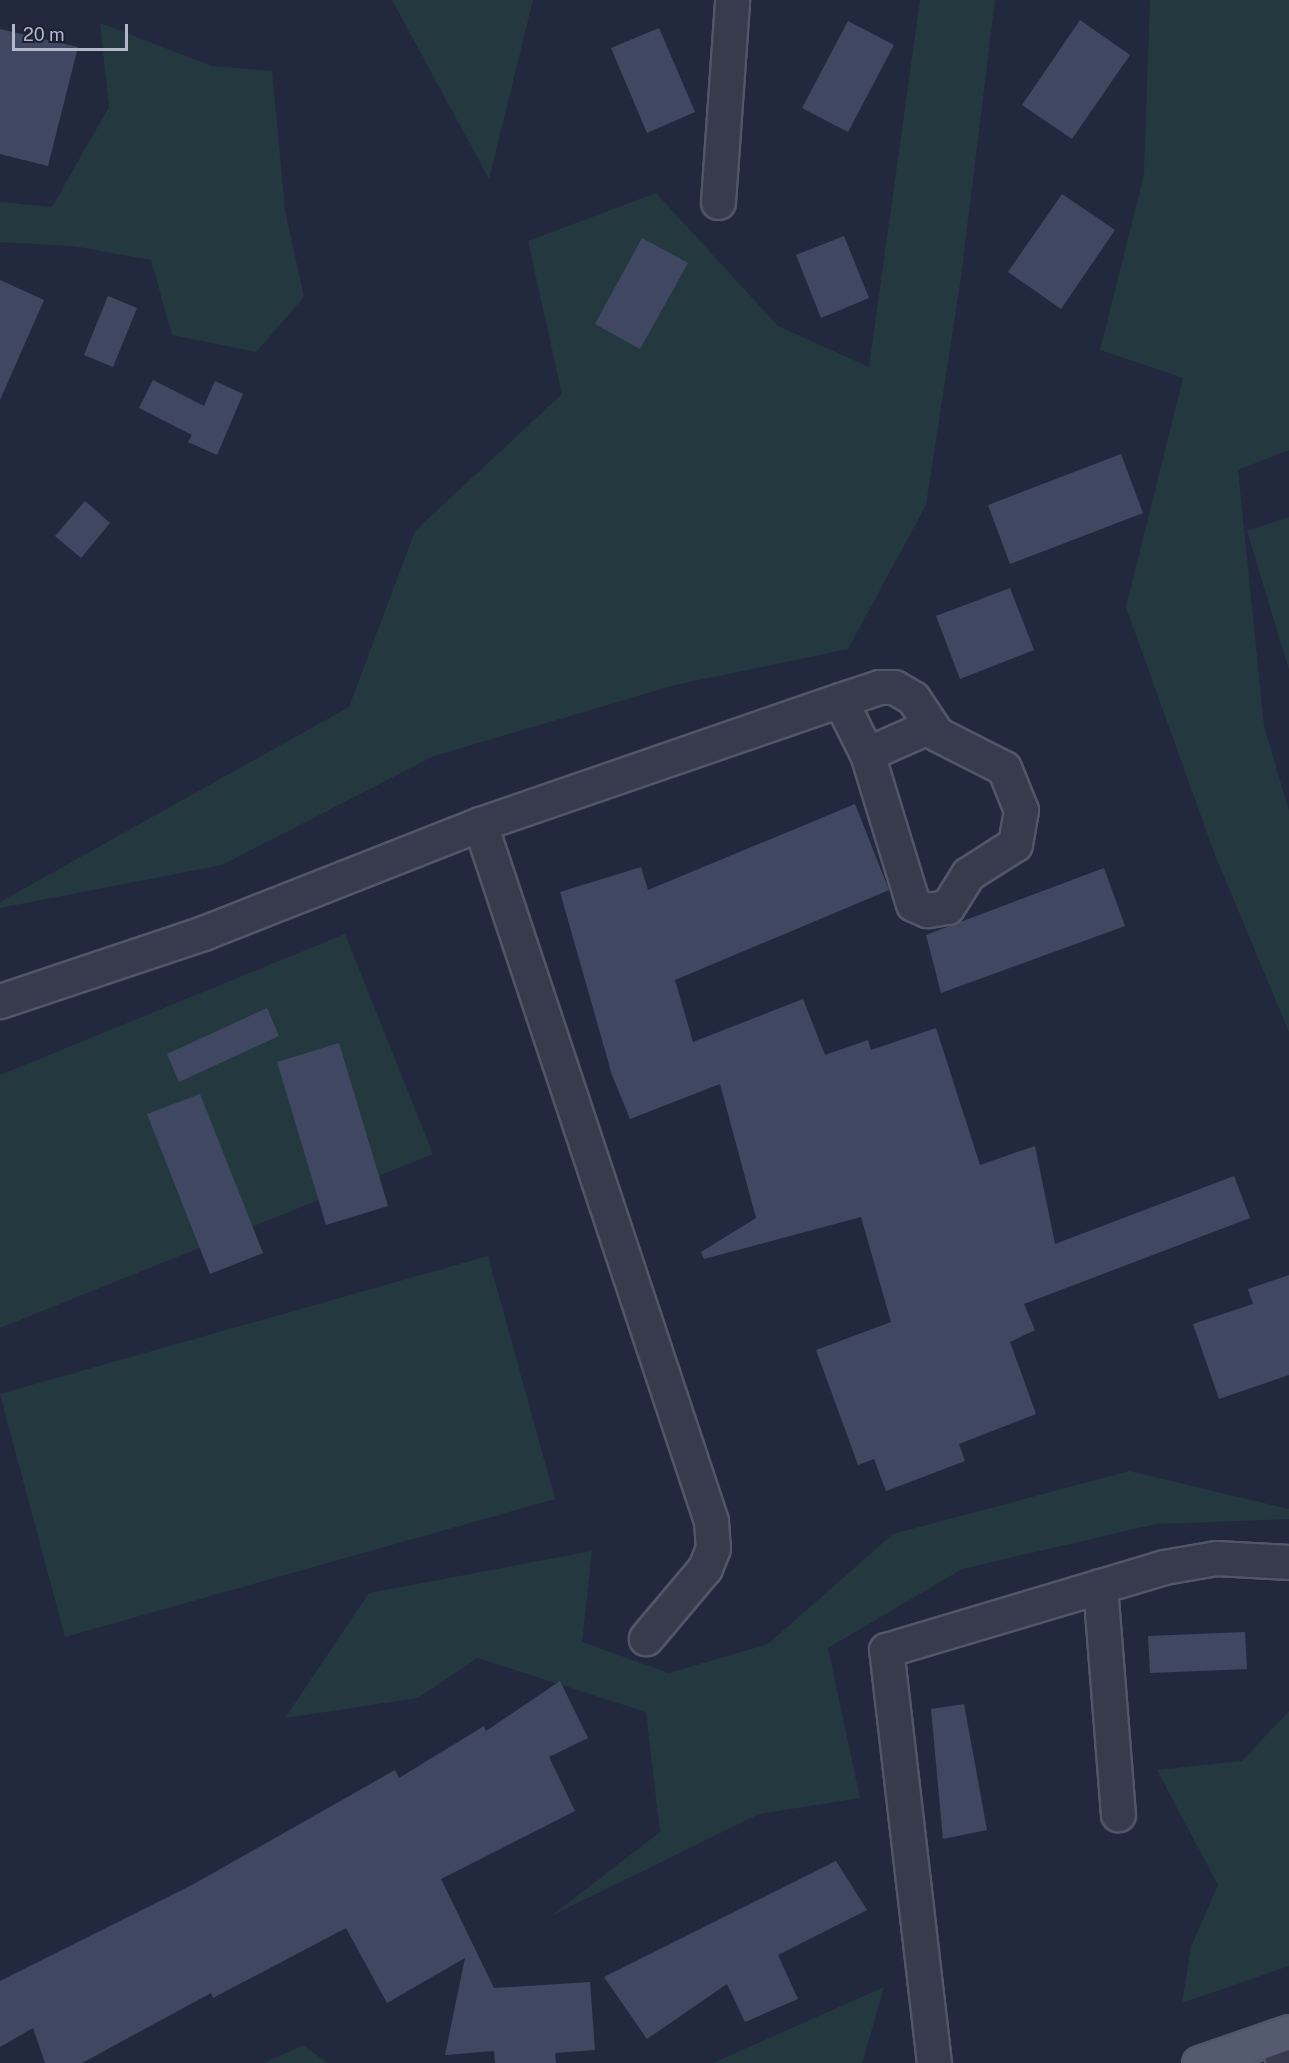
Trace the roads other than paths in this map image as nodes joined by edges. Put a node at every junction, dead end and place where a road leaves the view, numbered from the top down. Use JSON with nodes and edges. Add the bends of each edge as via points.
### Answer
{"nodes":[{"id":1,"x":732,"y":0,"type":"edge"},
{"id":2,"x":718,"y":202,"type":"dead end"},
{"id":3,"x":840,"y":700,"type":"junction"},
{"id":4,"x":930,"y":726,"type":"junction"},
{"id":5,"x":867,"y":754,"type":"junction"},
{"id":6,"x":480,"y":824,"type":"junction"},
{"id":7,"x":0,"y":1001,"type":"edge"},
{"id":8,"x":1289,"y":1562,"type":"edge"},
{"id":9,"x":1100,"y":1586,"type":"junction"},
{"id":10,"x":646,"y":1638,"type":"dead end"},
{"id":11,"x":1118,"y":1814,"type":"dead end"},
{"id":12,"x":1283,"y":2044,"type":"edge"},
{"id":13,"x":934,"y":2063,"type":"edge"},
{"id":14,"x":1199,"y":2063,"type":"edge"}],
"edges":[{"from":1,"to":2,"type":"street"},
{"from":3,"to":4,"type":"street","via":[[879,687],[894,687],[913,698]]},
{"from":3,"to":5,"type":"street"},
{"from":3,"to":6,"type":"street"},
{"from":4,"to":5,"type":"street"},
{"from":4,"to":5,"type":"street","via":[[1004,768],[1021,810],[1015,844],[968,874],[947,907],[927,910],[913,904]]},
{"from":6,"to":7,"type":"street","via":[[203,933]]},
{"from":6,"to":10,"type":"street","via":[[711,1521],[713,1548],[705,1568]]},
{"from":8,"to":9,"type":"street","via":[[1216,1558],[1164,1567]]},
{"from":9,"to":11,"type":"street"},
{"from":9,"to":13,"type":"street","via":[[886,1650]]},
{"from":12,"to":14,"type":"main road"}]}
